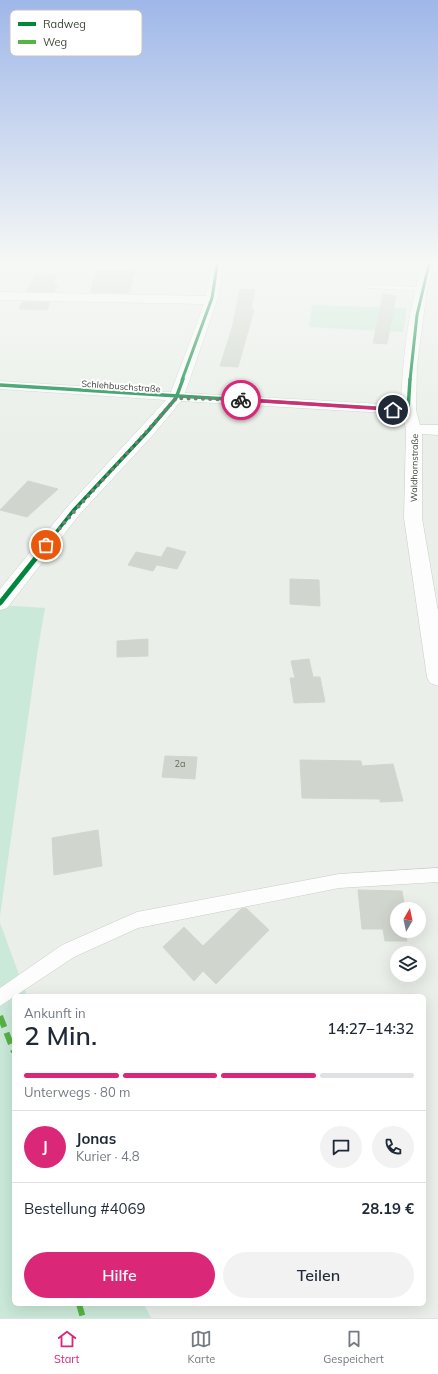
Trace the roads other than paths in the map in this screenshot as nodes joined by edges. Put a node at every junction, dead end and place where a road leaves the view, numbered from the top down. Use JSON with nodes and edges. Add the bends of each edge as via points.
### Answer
{"nodes":[{"id":1,"x":203,"y":322,"type":"edge"},
{"id":2,"x":416,"y":322,"type":"edge"},
{"id":3,"x":0,"y":385,"type":"edge"},
{"id":4,"x":176,"y":398,"type":"junction"},
{"id":5,"x":408,"y":410,"type":"junction"},
{"id":6,"x":414,"y":429,"type":"junction"},
{"id":7,"x":438,"y":430,"type":"edge"},
{"id":8,"x":0,"y":603,"type":"edge"},
{"id":9,"x":438,"y":677,"type":"edge"},
{"id":10,"x":438,"y":875,"type":"edge"},
{"id":11,"x":0,"y":998,"type":"edge"}],
"edges":[{"from":1,"to":4,"type":"street"},
{"from":2,"to":5,"type":"street","name":"Waldhornstraße","via":[[410,366]]},
{"from":3,"to":4,"type":"street","name":"Schlehbuschstraße"},
{"from":4,"to":5,"type":"street","name":"Schlehbuschstraße"},
{"from":4,"to":8,"type":"street","via":[[73,510]]},
{"from":5,"to":6,"type":"street","name":"Waldhornstraße"},
{"from":6,"to":7,"type":"street"},
{"from":6,"to":9,"type":"street","name":"Waldhornstraße","via":[[413,518]]},
{"from":10,"to":11,"type":"lane","via":[[339,881],[137,920],[68,951]]}]}
